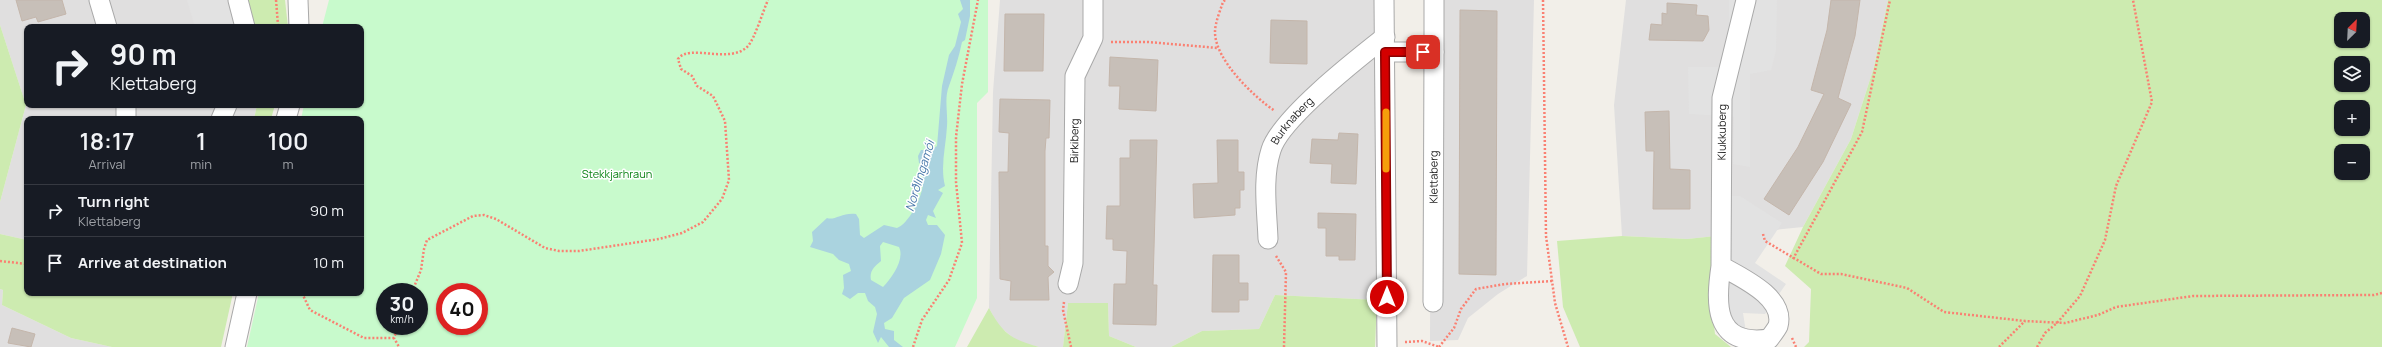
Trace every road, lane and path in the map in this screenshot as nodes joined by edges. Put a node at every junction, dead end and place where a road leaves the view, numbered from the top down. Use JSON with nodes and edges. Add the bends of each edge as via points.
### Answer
{"nodes":[{"id":1,"x":99,"y":0,"type":"edge"},
{"id":2,"x":238,"y":0,"type":"edge"},
{"id":3,"x":276,"y":0,"type":"edge"},
{"id":4,"x":298,"y":0,"type":"edge"},
{"id":5,"x":768,"y":0,"type":"edge"},
{"id":6,"x":978,"y":0,"type":"edge"},
{"id":7,"x":1093,"y":0,"type":"edge"},
{"id":8,"x":1225,"y":0,"type":"edge"},
{"id":9,"x":1384,"y":0,"type":"edge"},
{"id":10,"x":1434,"y":0,"type":"edge"},
{"id":11,"x":1544,"y":0,"type":"edge"},
{"id":12,"x":1746,"y":0,"type":"edge"},
{"id":13,"x":1890,"y":0,"type":"edge"},
{"id":14,"x":2133,"y":0,"type":"edge"},
{"id":15,"x":106,"y":24,"type":"edge"},
{"id":16,"x":244,"y":24,"type":"edge"},
{"id":17,"x":278,"y":24,"type":"edge"},
{"id":18,"x":299,"y":24,"type":"edge"},
{"id":19,"x":1092,"y":38,"type":"junction"},
{"id":20,"x":1385,"y":44,"type":"junction"},
{"id":21,"x":1218,"y":48,"type":"junction"},
{"id":22,"x":1434,"y":52,"type":"junction"},
{"id":23,"x":1288,"y":123,"type":"junction"},
{"id":24,"x":1763,"y":234,"type":"dead end"},
{"id":25,"x":1268,"y":239,"type":"joint"},
{"id":26,"x":1793,"y":259,"type":"junction"},
{"id":27,"x":0,"y":261,"type":"edge"},
{"id":28,"x":24,"y":264,"type":"edge"},
{"id":29,"x":1721,"y":266,"type":"dead end"},
{"id":30,"x":1552,"y":281,"type":"junction"},
{"id":31,"x":416,"y":283,"type":"edge"},
{"id":32,"x":1068,"y":284,"type":"joint"},
{"id":33,"x":2382,"y":293,"type":"edge"},
{"id":34,"x":246,"y":296,"type":"edge"},
{"id":35,"x":303,"y":296,"type":"edge"},
{"id":36,"x":1433,"y":302,"type":"dead end"},
{"id":37,"x":2025,"y":321,"type":"junction"},
{"id":38,"x":2057,"y":323,"type":"junction"},
{"id":39,"x":395,"y":335,"type":"edge"},
{"id":40,"x":394,"y":338,"type":"junction"},
{"id":41,"x":1387,"y":345,"type":"edge"},
{"id":42,"x":235,"y":347,"type":"edge"},
{"id":43,"x":399,"y":347,"type":"edge"},
{"id":44,"x":913,"y":347,"type":"edge"},
{"id":45,"x":1071,"y":347,"type":"edge"},
{"id":46,"x":1284,"y":347,"type":"edge"},
{"id":47,"x":1439,"y":347,"type":"edge"},
{"id":48,"x":1568,"y":347,"type":"edge"},
{"id":49,"x":1999,"y":347,"type":"edge"},
{"id":50,"x":2037,"y":347,"type":"edge"}],
"edges":[{"from":1,"to":15,"type":"street"},
{"from":2,"to":16,"type":"street"},
{"from":3,"to":17,"type":"path"},
{"from":4,"to":18,"type":"street"},
{"from":5,"to":31,"type":"path","via":[[751,42],[743,50],[728,54],[690,53],[681,55],[678,59],[681,69],[692,76],[697,86],[713,96],[725,121],[729,180],[722,199],[703,222],[682,233],[659,239],[579,251],[559,251],[536,243],[496,219],[484,215],[473,216],[427,240]]},
{"from":6,"to":44,"type":"path","via":[[962,84],[956,137],[956,182],[962,243],[949,280],[923,317]]},
{"from":7,"to":19,"type":"street","name":"Birkiberg"},
{"from":8,"to":21,"type":"path","via":[[1215,32]]},
{"from":9,"to":20,"type":"street"},
{"from":10,"to":22,"type":"street","name":"Klettaberg"},
{"from":11,"to":30,"type":"path","via":[[1544,198]]},
{"from":12,"to":29,"type":"street","name":"Klukkuberg","via":[[1722,98]]},
{"from":13,"to":26,"type":"path","via":[[1862,132]]},
{"from":14,"to":38,"type":"path","via":[[2152,102],[2116,186],[2105,240],[2080,296]]},
{"from":19,"to":21,"type":"path","via":[[1106,42],[1148,42]]},
{"from":19,"to":32,"type":"street","name":"Birkiberg","via":[[1075,76],[1073,263]]},
{"from":20,"to":22,"type":"street"},
{"from":20,"to":23,"type":"street","name":"Burknaberg","via":[[1360,56]]},
{"from":20,"to":41,"type":"street"},
{"from":21,"to":23,"type":"path","via":[[1248,88]]},
{"from":22,"to":36,"type":"street","name":"Klettaberg"},
{"from":23,"to":25,"type":"street","name":"Burknaberg","via":[[1270,151],[1266,201]]},
{"from":24,"to":26,"type":"path","via":[[1765,241]]},
{"from":25,"to":46,"type":"path","via":[[1286,272]]},
{"from":26,"to":37,"type":"path","via":[[1821,274],[1841,274],[1908,288],[1944,312]]},
{"from":27,"to":28,"type":"path"},
{"from":30,"to":47,"type":"path","via":[[1476,289],[1462,308],[1454,328]]},
{"from":30,"to":48,"type":"path","via":[[1555,302]]},
{"from":32,"to":45,"type":"path","via":[[1063,310]]},
{"from":33,"to":38,"type":"path","via":[[2193,296],[2116,307],[2098,315]]},
{"from":34,"to":42,"type":"street"},
{"from":35,"to":40,"type":"path","via":[[310,310],[359,336],[375,339]]},
{"from":37,"to":38,"type":"path"},
{"from":37,"to":49,"type":"path"},
{"from":38,"to":50,"type":"path","via":[[2045,333]]},
{"from":39,"to":40,"type":"path"},
{"from":40,"to":43,"type":"path"},
{"from":41,"to":47,"type":"path","via":[[1422,341]]}]}
